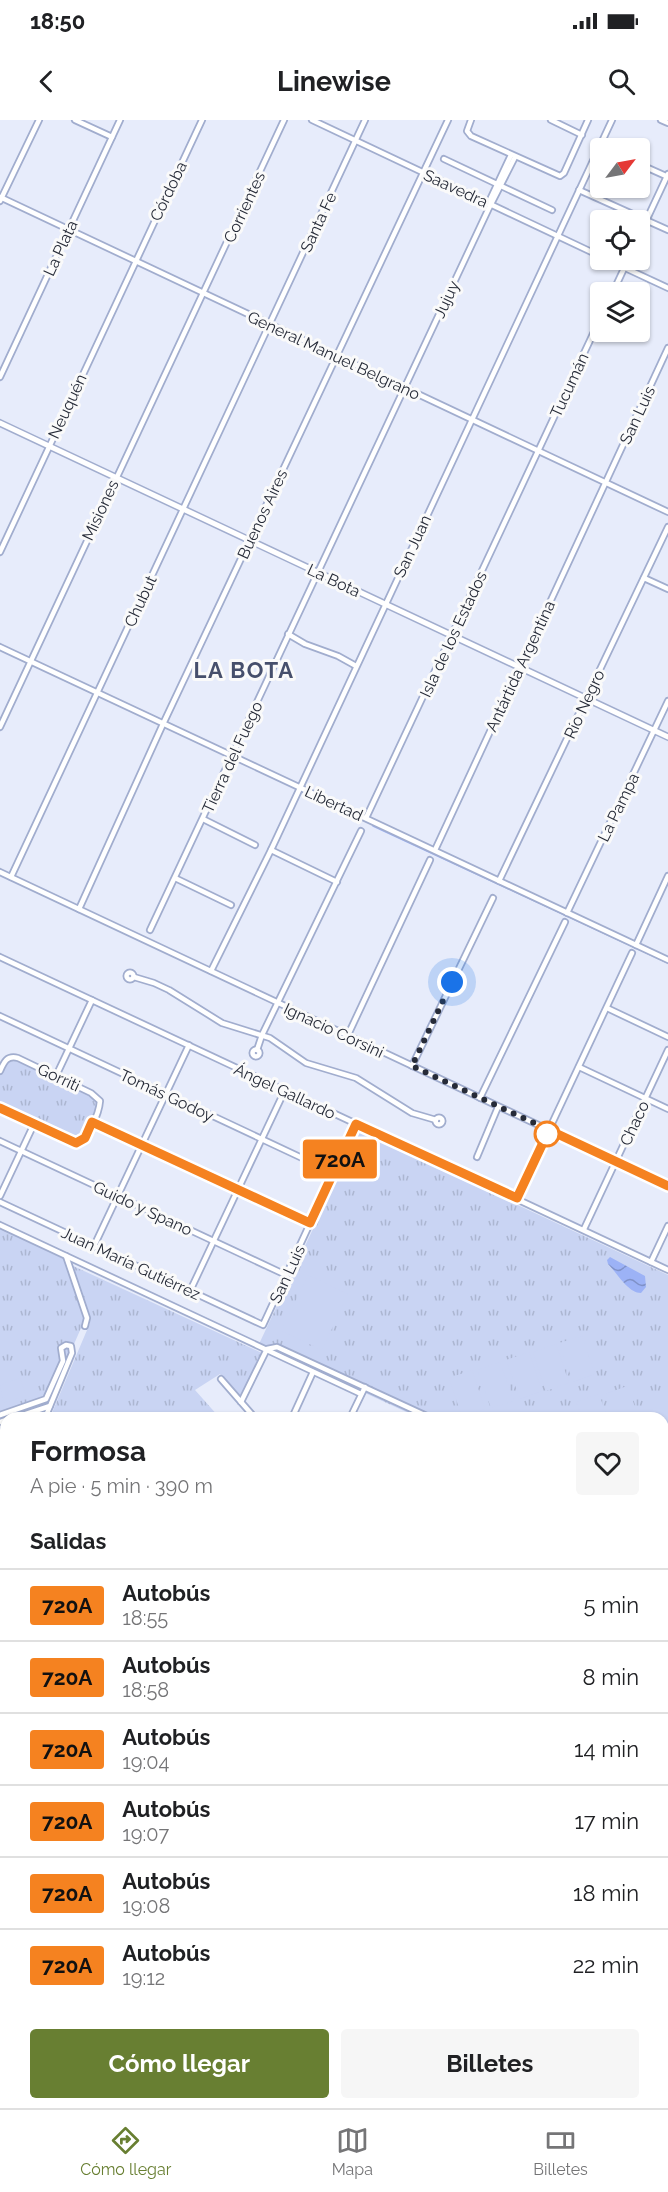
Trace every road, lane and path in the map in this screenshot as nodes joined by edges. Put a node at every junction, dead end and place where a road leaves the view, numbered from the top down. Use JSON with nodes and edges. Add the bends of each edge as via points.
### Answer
{"nodes":[{"id":1,"x":39,"y":120,"type":"edge"},
{"id":2,"x":75,"y":120,"type":"edge"},
{"id":3,"x":120,"y":120,"type":"edge"},
{"id":4,"x":202,"y":120,"type":"edge"},
{"id":5,"x":284,"y":120,"type":"edge"},
{"id":6,"x":312,"y":120,"type":"edge"},
{"id":7,"x":365,"y":120,"type":"edge"},
{"id":8,"x":448,"y":120,"type":"edge"},
{"id":9,"x":471,"y":120,"type":"edge"},
{"id":10,"x":550,"y":120,"type":"edge"},
{"id":11,"x":588,"y":120,"type":"edge"},
{"id":12,"x":612,"y":120,"type":"edge"},
{"id":13,"x":661,"y":120,"type":"edge"},
{"id":14,"x":668,"y":123,"type":"edge"},
{"id":15,"x":582,"y":135,"type":"junction"},
{"id":16,"x":112,"y":137,"type":"junction"},
{"id":17,"x":603,"y":138,"type":"edge"},
{"id":18,"x":356,"y":141,"type":"junction"},
{"id":19,"x":513,"y":156,"type":"junction"},
{"id":20,"x":444,"y":159,"type":"dead end"},
{"id":21,"x":590,"y":166,"type":"edge"},
{"id":22,"x":650,"y":169,"type":"edge"},
{"id":23,"x":424,"y":173,"type":"junction"},
{"id":24,"x":668,"y":176,"type":"edge"},
{"id":25,"x":498,"y":185,"type":"junction"},
{"id":26,"x":579,"y":190,"type":"junction"},
{"id":27,"x":0,"y":199,"type":"edge"},
{"id":28,"x":490,"y":203,"type":"junction"},
{"id":29,"x":552,"y":210,"type":"dead end"},
{"id":30,"x":624,"y":210,"type":"edge"},
{"id":31,"x":650,"y":212,"type":"edge"},
{"id":32,"x":650,"y":222,"type":"edge"},
{"id":33,"x":69,"y":230,"type":"junction"},
{"id":34,"x":668,"y":230,"type":"edge"},
{"id":35,"x":557,"y":235,"type":"junction"},
{"id":36,"x":590,"y":251,"type":"edge"},
{"id":37,"x":134,"y":261,"type":"junction"},
{"id":38,"x":630,"y":270,"type":"edge"},
{"id":39,"x":668,"y":288,"type":"edge"},
{"id":40,"x":203,"y":294,"type":"junction"},
{"id":41,"x":270,"y":325,"type":"junction"},
{"id":42,"x":590,"y":340,"type":"edge"},
{"id":43,"x":668,"y":348,"type":"edge"},
{"id":44,"x":336,"y":356,"type":"junction"},
{"id":45,"x":0,"y":376,"type":"edge"},
{"id":46,"x":404,"y":388,"type":"junction"},
{"id":47,"x":471,"y":420,"type":"junction"},
{"id":48,"x":0,"y":423,"type":"edge"},
{"id":49,"x":49,"y":445,"type":"junction"},
{"id":50,"x":538,"y":450,"type":"junction"},
{"id":51,"x":116,"y":477,"type":"junction"},
{"id":52,"x":606,"y":482,"type":"junction"},
{"id":53,"x":183,"y":509,"type":"junction"},
{"id":54,"x":668,"y":512,"type":"edge"},
{"id":55,"x":668,"y":526,"type":"edge"},
{"id":56,"x":249,"y":541,"type":"junction"},
{"id":57,"x":0,"y":552,"type":"edge"},
{"id":58,"x":316,"y":572,"type":"junction"},
{"id":59,"x":644,"y":578,"type":"junction"},
{"id":60,"x":668,"y":589,"type":"edge"},
{"id":61,"x":385,"y":604,"type":"junction"},
{"id":62,"x":288,"y":634,"type":"junction"},
{"id":63,"x":453,"y":636,"type":"junction"},
{"id":64,"x":0,"y":647,"type":"edge"},
{"id":65,"x":30,"y":662,"type":"junction"},
{"id":66,"x":356,"y":666,"type":"junction"},
{"id":67,"x":519,"y":667,"type":"junction"},
{"id":68,"x":97,"y":693,"type":"junction"},
{"id":69,"x":587,"y":698,"type":"junction"},
{"id":70,"x":668,"y":701,"type":"edge"},
{"id":71,"x":163,"y":724,"type":"junction"},
{"id":72,"x":0,"y":727,"type":"edge"},
{"id":73,"x":654,"y":730,"type":"junction"},
{"id":74,"x":668,"y":737,"type":"edge"},
{"id":75,"x":232,"y":756,"type":"junction"},
{"id":76,"x":299,"y":787,"type":"junction"},
{"id":77,"x":366,"y":818,"type":"junction"},
{"id":78,"x":203,"y":819,"type":"junction"},
{"id":79,"x":361,"y":831,"type":"dead end"},
{"id":80,"x":255,"y":845,"type":"dead end"},
{"id":81,"x":271,"y":850,"type":"junction"},
{"id":82,"x":435,"y":850,"type":"junction"},
{"id":83,"x":430,"y":860,"type":"dead end"},
{"id":84,"x":0,"y":872,"type":"edge"},
{"id":85,"x":668,"y":876,"type":"edge"},
{"id":86,"x":11,"y":878,"type":"junction"},
{"id":87,"x":175,"y":878,"type":"junction"},
{"id":88,"x":499,"y":881,"type":"junction"},
{"id":89,"x":337,"y":882,"type":"junction"},
{"id":90,"x":493,"y":898,"type":"dead end"},
{"id":91,"x":231,"y":905,"type":"dead end"},
{"id":92,"x":79,"y":909,"type":"junction"},
{"id":93,"x":567,"y":913,"type":"junction"},
{"id":94,"x":565,"y":922,"type":"dead end"},
{"id":95,"x":150,"y":930,"type":"dead end"},
{"id":96,"x":636,"y":945,"type":"junction"},
{"id":97,"x":632,"y":952,"type":"dead end"},
{"id":98,"x":0,"y":957,"type":"edge"},
{"id":99,"x":668,"y":960,"type":"edge"},
{"id":100,"x":211,"y":971,"type":"junction"},
{"id":101,"x":134,"y":977,"type":"dead end"},
{"id":102,"x":92,"y":1000,"type":"junction"},
{"id":103,"x":278,"y":1003,"type":"junction"},
{"id":104,"x":607,"y":1008,"type":"junction"},
{"id":105,"x":0,"y":1016,"type":"edge"},
{"id":106,"x":262,"y":1035,"type":"junction"},
{"id":107,"x":346,"y":1037,"type":"junction"},
{"id":108,"x":668,"y":1037,"type":"edge"},
{"id":109,"x":189,"y":1045,"type":"junction"},
{"id":110,"x":69,"y":1049,"type":"junction"},
{"id":111,"x":257,"y":1050,"type":"dead end"},
{"id":112,"x":668,"y":1050,"type":"edge"},
{"id":113,"x":412,"y":1066,"type":"junction"},
{"id":114,"x":579,"y":1067,"type":"junction"},
{"id":115,"x":0,"y":1071,"type":"edge"},
{"id":116,"x":56,"y":1076,"type":"junction"},
{"id":117,"x":285,"y":1090,"type":"junction"},
{"id":118,"x":165,"y":1094,"type":"junction"},
{"id":119,"x":480,"y":1098,"type":"junction"},
{"id":120,"x":645,"y":1098,"type":"junction"},
{"id":121,"x":498,"y":1107,"type":"junction"},
{"id":122,"x":0,"y":1108,"type":"edge"},
{"id":123,"x":668,"y":1109,"type":"edge"},
{"id":124,"x":436,"y":1120,"type":"dead end"},
{"id":125,"x":92,"y":1122,"type":"junction"},
{"id":126,"x":34,"y":1124,"type":"junction"},
{"id":127,"x":356,"y":1124,"type":"junction"},
{"id":128,"x":549,"y":1130,"type":"junction"},
{"id":129,"x":262,"y":1139,"type":"junction"},
{"id":130,"x":0,"y":1141,"type":"edge"},
{"id":131,"x":141,"y":1146,"type":"junction"},
{"id":132,"x":21,"y":1151,"type":"junction"},
{"id":133,"x":477,"y":1157,"type":"dead end"},
{"id":134,"x":616,"y":1161,"type":"junction"},
{"id":135,"x":334,"y":1173,"type":"junction"},
{"id":136,"x":668,"y":1186,"type":"edge"},
{"id":137,"x":237,"y":1190,"type":"junction"},
{"id":138,"x":0,"y":1196,"type":"edge"},
{"id":139,"x":118,"y":1196,"type":"junction"},
{"id":140,"x":517,"y":1198,"type":"junction"},
{"id":141,"x":0,"y":1202,"type":"edge"},
{"id":142,"x":310,"y":1223,"type":"junction"},
{"id":143,"x":0,"y":1225,"type":"edge"},
{"id":144,"x":668,"y":1226,"type":"edge"},
{"id":145,"x":584,"y":1229,"type":"junction"},
{"id":146,"x":213,"y":1241,"type":"junction"},
{"id":147,"x":94,"y":1246,"type":"junction"},
{"id":148,"x":66,"y":1256,"type":"junction"},
{"id":149,"x":651,"y":1262,"type":"junction"},
{"id":150,"x":668,"y":1270,"type":"edge"},
{"id":151,"x":286,"y":1275,"type":"junction"},
{"id":152,"x":190,"y":1291,"type":"junction"},
{"id":153,"x":263,"y":1325,"type":"joint"},
{"id":154,"x":85,"y":1326,"type":"dead end"},
{"id":155,"x":266,"y":1350,"type":"junction"},
{"id":156,"x":313,"y":1372,"type":"junction"},
{"id":157,"x":221,"y":1379,"type":"dead end"},
{"id":158,"x":365,"y":1387,"type":"junction"},
{"id":159,"x":361,"y":1394,"type":"junction"},
{"id":160,"x":241,"y":1402,"type":"junction"},
{"id":161,"x":50,"y":1406,"type":"junction"},
{"id":162,"x":9,"y":1412,"type":"edge"},
{"id":163,"x":32,"y":1412,"type":"edge"},
{"id":164,"x":48,"y":1412,"type":"edge"},
{"id":165,"x":250,"y":1412,"type":"edge"},
{"id":166,"x":295,"y":1412,"type":"edge"},
{"id":167,"x":353,"y":1412,"type":"edge"},
{"id":168,"x":418,"y":1412,"type":"edge"}],
"edges":[{"from":1,"to":27,"type":"street"},
{"from":2,"to":16,"type":"street"},
{"from":3,"to":16,"type":"street","name":"La Plata"},
{"from":4,"to":37,"type":"street","name":"Córdoba"},
{"from":5,"to":40,"type":"street","name":"Corrientes"},
{"from":6,"to":18,"type":"street","name":"Saavedra"},
{"from":7,"to":18,"type":"street","name":"Santa Fe"},
{"from":8,"to":23,"type":"street","name":"Buenos Aires"},
{"from":9,"to":19,"type":"street","via":[[468,134]]},
{"from":10,"to":15,"type":"street"},
{"from":11,"to":15,"type":"street"},
{"from":12,"to":17,"type":"street","name":"San Juan"},
{"from":13,"to":14,"type":"street"},
{"from":15,"to":19,"type":"street","via":[[560,176]]},
{"from":16,"to":33,"type":"street","name":"La Plata"},
{"from":18,"to":23,"type":"street","name":"Saavedra"},
{"from":18,"to":41,"type":"street","name":"Santa Fe"},
{"from":19,"to":25,"type":"street"},
{"from":20,"to":25,"type":"street"},
{"from":21,"to":26,"type":"street","name":"San Juan"},
{"from":22,"to":24,"type":"street"},
{"from":23,"to":28,"type":"street","name":"Saavedra"},
{"from":23,"to":44,"type":"street","name":"Buenos Aires"},
{"from":24,"to":31,"type":"street"},
{"from":25,"to":28,"type":"street"},
{"from":25,"to":29,"type":"street"},
{"from":26,"to":30,"type":"street"},
{"from":26,"to":35,"type":"street","name":"San Juan"},
{"from":27,"to":33,"type":"street","name":"General Manuel Belgrano"},
{"from":28,"to":35,"type":"street","name":"Saavedra"},
{"from":28,"to":46,"type":"street","name":"Jujuy"},
{"from":32,"to":34,"type":"street"},
{"from":33,"to":37,"type":"street","name":"General Manuel Belgrano"},
{"from":33,"to":45,"type":"street","name":"La Plata"},
{"from":35,"to":36,"type":"street","name":"Saavedra"},
{"from":35,"to":47,"type":"street","name":"San Juan"},
{"from":37,"to":40,"type":"street","name":"General Manuel Belgrano"},
{"from":37,"to":49,"type":"street","name":"Neuquén"},
{"from":38,"to":39,"type":"street"},
{"from":40,"to":41,"type":"street","name":"General Manuel Belgrano"},
{"from":40,"to":51,"type":"street","name":"Misiones"},
{"from":41,"to":44,"type":"street","name":"General Manuel Belgrano"},
{"from":41,"to":53,"type":"street","name":"Chubut"},
{"from":42,"to":50,"type":"street","name":"Tucumán"},
{"from":43,"to":52,"type":"street","name":"San Luis"},
{"from":44,"to":46,"type":"street","name":"General Manuel Belgrano"},
{"from":44,"to":56,"type":"street","name":"Buenos Aires"},
{"from":46,"to":47,"type":"street","name":"General Manuel Belgrano"},
{"from":46,"to":58,"type":"street","name":"Tierra del Fuego"},
{"from":47,"to":50,"type":"street","name":"General Manuel Belgrano"},
{"from":47,"to":61,"type":"street","name":"San Juan"},
{"from":48,"to":49,"type":"street","name":"La Bota"},
{"from":49,"to":51,"type":"street","name":"La Bota"},
{"from":49,"to":57,"type":"street","name":"Neuquén"},
{"from":50,"to":52,"type":"street","name":"General Manuel Belgrano"},
{"from":50,"to":63,"type":"street","name":"Isla de los Estados"},
{"from":51,"to":53,"type":"street","name":"La Bota"},
{"from":51,"to":65,"type":"street","name":"Misiones"},
{"from":52,"to":54,"type":"street","name":"General Manuel Belgrano"},
{"from":52,"to":67,"type":"street","name":"Antártida Argentina"},
{"from":53,"to":56,"type":"street","name":"La Bota"},
{"from":53,"to":68,"type":"street","name":"Chubut"},
{"from":55,"to":59,"type":"street","name":"Río Negro"},
{"from":56,"to":58,"type":"street","name":"La Bota"},
{"from":56,"to":71,"type":"street","name":"Buenos Aires"},
{"from":58,"to":61,"type":"street","name":"La Bota"},
{"from":58,"to":62,"type":"street","name":"Tierra del Fuego"},
{"from":59,"to":60,"type":"street"},
{"from":59,"to":69,"type":"street","name":"Río Negro"},
{"from":61,"to":63,"type":"street","name":"La Bota"},
{"from":61,"to":66,"type":"street","name":"San Juan"},
{"from":62,"to":66,"type":"street"},
{"from":62,"to":75,"type":"street","name":"Tierra del Fuego"},
{"from":63,"to":67,"type":"street","name":"La Bota"},
{"from":63,"to":77,"type":"street","name":"Isla de los Estados"},
{"from":64,"to":65,"type":"street","name":"Libertad"},
{"from":65,"to":68,"type":"street","name":"Libertad"},
{"from":65,"to":72,"type":"street","name":"Misiones"},
{"from":66,"to":76,"type":"street","name":"San Juan"},
{"from":67,"to":69,"type":"street","name":"La Bota"},
{"from":67,"to":82,"type":"street","name":"Antártida Argentina"},
{"from":68,"to":71,"type":"street","name":"Libertad"},
{"from":68,"to":86,"type":"street","name":"Chubut"},
{"from":69,"to":73,"type":"street","name":"La Bota"},
{"from":69,"to":88,"type":"street","name":"Río Negro"},
{"from":70,"to":73,"type":"street","name":"La Pampa"},
{"from":71,"to":75,"type":"street","name":"Libertad"},
{"from":71,"to":92,"type":"street","name":"Buenos Aires"},
{"from":73,"to":74,"type":"street","name":"La Bota"},
{"from":73,"to":93,"type":"street","name":"La Pampa"},
{"from":75,"to":76,"type":"street","name":"Libertad"},
{"from":75,"to":78,"type":"street","name":"Tierra del Fuego"},
{"from":76,"to":77,"type":"street","name":"Libertad"},
{"from":76,"to":81,"type":"street","name":"San Juan"},
{"from":77,"to":82,"type":"street","name":"Libertad"},
{"from":78,"to":80,"type":"street"},
{"from":78,"to":87,"type":"street","name":"Tierra del Fuego"},
{"from":79,"to":89,"type":"street"},
{"from":81,"to":89,"type":"street"},
{"from":81,"to":100,"type":"street","name":"San Juan"},
{"from":82,"to":88,"type":"street","name":"Libertad"},
{"from":83,"to":107,"type":"street"},
{"from":84,"to":86,"type":"street","name":"Ignacio Corsini"},
{"from":85,"to":96,"type":"street"},
{"from":86,"to":92,"type":"street","name":"Ignacio Corsini"},
{"from":87,"to":91,"type":"street"},
{"from":87,"to":95,"type":"street","name":"Tierra del Fuego"},
{"from":88,"to":93,"type":"street","name":"Libertad"},
{"from":89,"to":103,"type":"street"},
{"from":90,"to":113,"type":"street"},
{"from":92,"to":100,"type":"street","name":"Ignacio Corsini"},
{"from":93,"to":96,"type":"street","name":"Libertad"},
{"from":94,"to":119,"type":"street"},
{"from":96,"to":99,"type":"street","name":"Libertad"},
{"from":97,"to":104,"type":"street"},
{"from":98,"to":102,"type":"street","name":"Ángel Gallardo"},
{"from":100,"to":103,"type":"street","name":"Ignacio Corsini"},
{"from":101,"to":106,"type":"street","via":[[169,990],[222,1023]]},
{"from":102,"to":109,"type":"street","name":"Ángel Gallardo"},
{"from":102,"to":110,"type":"street"},
{"from":103,"to":106,"type":"street"},
{"from":103,"to":107,"type":"street","name":"Ignacio Corsini"},
{"from":104,"to":108,"type":"street"},
{"from":104,"to":114,"type":"street"},
{"from":105,"to":110,"type":"street","name":"Tomás Godoy"},
{"from":106,"to":111,"type":"street"},
{"from":106,"to":124,"type":"street","via":[[306,1063],[349,1074],[412,1113]]},
{"from":107,"to":113,"type":"street","name":"Ignacio Corsini"},
{"from":109,"to":117,"type":"street","name":"Ángel Gallardo"},
{"from":109,"to":118,"type":"street"},
{"from":110,"to":116,"type":"street"},
{"from":110,"to":118,"type":"street","name":"Tomás Godoy"},
{"from":112,"to":120,"type":"street","name":"Chaco"},
{"from":113,"to":119,"type":"street","name":"Ignacio Corsini"},
{"from":114,"to":120,"type":"street"},
{"from":114,"to":128,"type":"street"},
{"from":115,"to":116,"type":"street","name":"Gorriti","via":[[12,1056]]},
{"from":116,"to":125,"type":"street","name":"Gorriti","via":[[97,1096],[99,1107]]},
{"from":117,"to":127,"type":"street","name":"Ángel Gallardo"},
{"from":117,"to":129,"type":"street"},
{"from":118,"to":129,"type":"street","name":"Tomás Godoy"},
{"from":118,"to":131,"type":"street"},
{"from":119,"to":121,"type":"street","name":"Ignacio Corsini"},
{"from":120,"to":123,"type":"street"},
{"from":120,"to":134,"type":"street","name":"Chaco"},
{"from":121,"to":128,"type":"street","name":"Ignacio Corsini"},
{"from":121,"to":133,"type":"street"},
{"from":122,"to":126,"type":"street"},
{"from":125,"to":126,"type":"street","via":[[85,1138],[76,1143]]},
{"from":125,"to":131,"type":"street"},
{"from":126,"to":132,"type":"street"},
{"from":127,"to":135,"type":"street","name":"San Luis"},
{"from":127,"to":140,"type":"street","name":"Ángel Gallardo"},
{"from":128,"to":134,"type":"street","name":"Ignacio Corsini"},
{"from":128,"to":140,"type":"street"},
{"from":129,"to":135,"type":"street","name":"Tomás Godoy"},
{"from":129,"to":137,"type":"street"},
{"from":130,"to":132,"type":"street","name":"Guido y Spano"},
{"from":131,"to":137,"type":"street"},
{"from":131,"to":139,"type":"street"},
{"from":132,"to":138,"type":"street"},
{"from":132,"to":139,"type":"street","name":"Guido y Spano"},
{"from":134,"to":136,"type":"street","name":"Ignacio Corsini"},
{"from":134,"to":145,"type":"street","name":"Chaco"},
{"from":135,"to":142,"type":"street","name":"San Luis"},
{"from":137,"to":142,"type":"street"},
{"from":137,"to":146,"type":"street"},
{"from":139,"to":146,"type":"street","name":"Guido y Spano"},
{"from":139,"to":147,"type":"street"},
{"from":140,"to":145,"type":"street","name":"Ángel Gallardo"},
{"from":141,"to":147,"type":"street","name":"Juan María Gutiérrez"},
{"from":142,"to":151,"type":"street","name":"San Luis"},
{"from":143,"to":148,"type":"street"},
{"from":144,"to":149,"type":"street"},
{"from":145,"to":149,"type":"street","name":"Ángel Gallardo"},
{"from":146,"to":151,"type":"street","name":"Guido y Spano"},
{"from":146,"to":152,"type":"street"},
{"from":147,"to":152,"type":"street","name":"Juan María Gutiérrez"},
{"from":148,"to":154,"type":"street","via":[[87,1318]]},
{"from":148,"to":155,"type":"street"},
{"from":149,"to":150,"type":"street","name":"Ángel Gallardo"},
{"from":151,"to":153,"type":"street","name":"San Luis"},
{"from":152,"to":153,"type":"street","name":"Juan María Gutiérrez"},
{"from":155,"to":156,"type":"street"},
{"from":155,"to":158,"type":"street","via":[[282,1348]]},
{"from":155,"to":160,"type":"street"},
{"from":156,"to":159,"type":"street"},
{"from":156,"to":166,"type":"street"},
{"from":157,"to":160,"type":"street"},
{"from":158,"to":159,"type":"street"},
{"from":158,"to":168,"type":"street"},
{"from":159,"to":167,"type":"street"},
{"from":160,"to":165,"type":"street"},
{"from":161,"to":162,"type":"street","via":[[72,1353],[68,1345],[61,1348],[63,1361],[46,1399]]},
{"from":161,"to":163,"type":"street"},
{"from":161,"to":164,"type":"street"}]}
